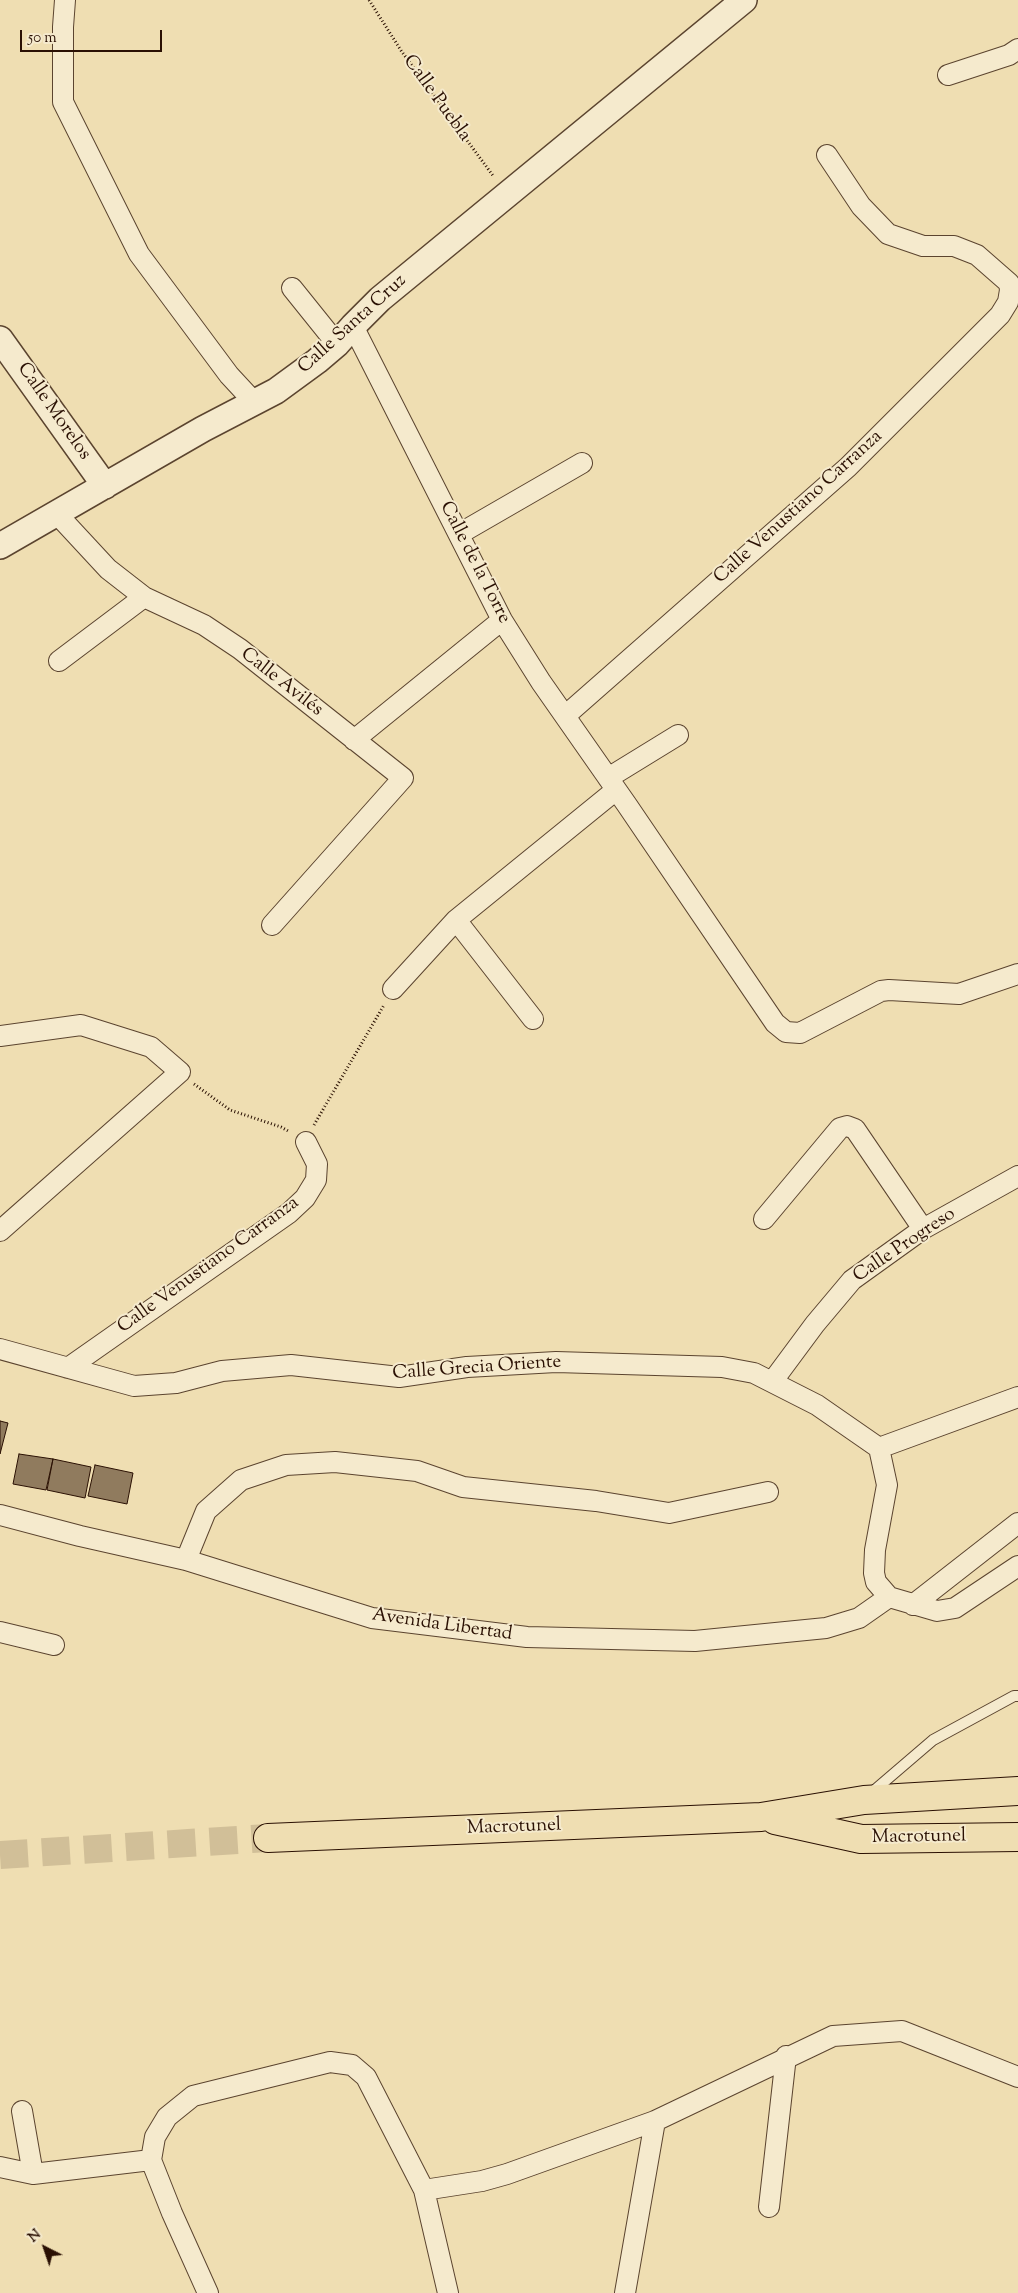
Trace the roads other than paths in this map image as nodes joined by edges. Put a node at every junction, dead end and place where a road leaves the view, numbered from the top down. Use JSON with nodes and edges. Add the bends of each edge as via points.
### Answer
{"nodes":[{"id":1,"x":65,"y":0,"type":"edge"},
{"id":2,"x":744,"y":0,"type":"edge"},
{"id":3,"x":1018,"y":49,"type":"edge"},
{"id":4,"x":948,"y":75,"type":"dead end"},
{"id":5,"x":827,"y":155,"type":"dead end"},
{"id":6,"x":1012,"y":285,"type":"edge"},
{"id":7,"x":292,"y":288,"type":"dead end"},
{"id":8,"x":345,"y":335,"type":"junction"},
{"id":9,"x":0,"y":339,"type":"edge"},
{"id":10,"x":254,"y":402,"type":"junction"},
{"id":11,"x":582,"y":464,"type":"dead end"},
{"id":12,"x":105,"y":486,"type":"junction"},
{"id":13,"x":57,"y":514,"type":"junction"},
{"id":14,"x":458,"y":534,"type":"junction"},
{"id":15,"x":0,"y":546,"type":"edge"},
{"id":16,"x":144,"y":597,"type":"junction"},
{"id":17,"x":502,"y":620,"type":"junction"},
{"id":18,"x":59,"y":661,"type":"dead end"},
{"id":19,"x":564,"y":716,"type":"junction"},
{"id":20,"x":678,"y":735,"type":"dead end"},
{"id":21,"x":354,"y":740,"type":"junction"},
{"id":22,"x":612,"y":784,"type":"junction"},
{"id":23,"x":456,"y":920,"type":"junction"},
{"id":24,"x":272,"y":925,"type":"dead end"},
{"id":25,"x":1018,"y":974,"type":"edge"},
{"id":26,"x":393,"y":989,"type":"road end"},
{"id":27,"x":533,"y":1019,"type":"dead end"},
{"id":28,"x":0,"y":1036,"type":"edge"},
{"id":29,"x":306,"y":1142,"type":"road end"},
{"id":30,"x":1018,"y":1176,"type":"edge"},
{"id":31,"x":764,"y":1219,"type":"dead end"},
{"id":32,"x":923,"y":1229,"type":"junction"},
{"id":33,"x":0,"y":1231,"type":"edge"},
{"id":34,"x":0,"y":1349,"type":"edge"},
{"id":35,"x":68,"y":1368,"type":"junction"},
{"id":36,"x":772,"y":1382,"type":"junction"},
{"id":37,"x":1018,"y":1397,"type":"edge"},
{"id":38,"x":879,"y":1448,"type":"junction"},
{"id":39,"x":768,"y":1492,"type":"dead end"},
{"id":40,"x":0,"y":1515,"type":"edge"},
{"id":41,"x":1018,"y":1523,"type":"edge"},
{"id":42,"x":186,"y":1560,"type":"junction"},
{"id":43,"x":1018,"y":1566,"type":"edge"},
{"id":44,"x":889,"y":1597,"type":"junction"},
{"id":45,"x":913,"y":1605,"type":"junction"},
{"id":46,"x":0,"y":1632,"type":"edge"},
{"id":47,"x":54,"y":1645,"type":"dead end"},
{"id":48,"x":1018,"y":1696,"type":"edge"},
{"id":49,"x":1018,"y":1791,"type":"edge"},
{"id":50,"x":864,"y":1800,"type":"junction"},
{"id":51,"x":761,"y":1817,"type":"junction"},
{"id":52,"x":1018,"y":1837,"type":"edge"},
{"id":53,"x":268,"y":1838,"type":"tunnel mouth"},
{"id":54,"x":786,"y":2056,"type":"junction"},
{"id":55,"x":1018,"y":2077,"type":"edge"},
{"id":56,"x":22,"y":2111,"type":"dead end"},
{"id":57,"x":655,"y":2121,"type":"junction"},
{"id":58,"x":151,"y":2160,"type":"junction"},
{"id":59,"x":0,"y":2167,"type":"edge"},
{"id":60,"x":32,"y":2174,"type":"junction"},
{"id":61,"x":424,"y":2190,"type":"junction"},
{"id":62,"x":769,"y":2207,"type":"dead end"},
{"id":63,"x":208,"y":2293,"type":"edge"},
{"id":64,"x":448,"y":2293,"type":"edge"},
{"id":65,"x":625,"y":2293,"type":"edge"}],
"edges":[{"from":1,"to":10,"type":"street","via":[[64,102],[139,254],[229,375]]},
{"from":2,"to":8,"type":"street","name":"Calle Santa Cruz","via":[[380,299]]},
{"from":3,"to":4,"type":"street"},
{"from":5,"to":6,"type":"street","via":[[861,206],[888,234],[923,246],[954,246],[977,255]]},
{"from":6,"to":19,"type":"street","name":"Calle Venustiano Carranza","via":[[1008,302],[1000,315],[848,467]]},
{"from":7,"to":8,"type":"street","name":"Calle de la Torre"},
{"from":8,"to":10,"type":"street","name":"Calle Santa Cruz","via":[[276,391]]},
{"from":8,"to":14,"type":"street","name":"Calle de la Torre"},
{"from":9,"to":12,"type":"street","name":"Calle Morelos"},
{"from":10,"to":12,"type":"street","name":"Calle Santa Cruz"},
{"from":11,"to":14,"type":"street"},
{"from":12,"to":13,"type":"street","name":"Calle Santa Cruz"},
{"from":13,"to":15,"type":"street","name":"Calle Santa Cruz"},
{"from":13,"to":16,"type":"street","name":"Calle Avilés","via":[[108,568]]},
{"from":14,"to":17,"type":"street","name":"Calle de la Torre"},
{"from":16,"to":18,"type":"street"},
{"from":16,"to":21,"type":"street","name":"Calle Avilés","via":[[204,625],[240,649]]},
{"from":17,"to":19,"type":"street","name":"Calle de la Torre"},
{"from":17,"to":21,"type":"street"},
{"from":19,"to":22,"type":"street","name":"Calle de la Torre"},
{"from":20,"to":22,"type":"street"},
{"from":21,"to":24,"type":"street","name":"Calle Avilés","via":[[403,778]]},
{"from":22,"to":23,"type":"street"},
{"from":22,"to":25,"type":"street","name":"Calle de la Torre","via":[[775,1023],[786,1032],[800,1033],[882,991],[959,994]]},
{"from":23,"to":26,"type":"street"},
{"from":23,"to":27,"type":"street"},
{"from":28,"to":33,"type":"street","via":[[81,1025],[151,1047],[180,1072]]},
{"from":29,"to":35,"type":"street","name":"Calle Venustiano Carranza","via":[[316,1164],[316,1180],[305,1198]]},
{"from":30,"to":32,"type":"street","name":"Calle Progreso"},
{"from":31,"to":32,"type":"street","via":[[840,1128],[847,1126],[855,1129]]},
{"from":32,"to":36,"type":"street","name":"Calle Progreso","via":[[852,1280]]},
{"from":34,"to":35,"type":"street","name":"Calle Grecia Oriente"},
{"from":35,"to":36,"type":"street","name":"Calle Grecia Oriente","via":[[134,1386],[176,1384],[222,1372],[291,1365],[399,1377],[467,1367],[556,1362],[722,1367],[754,1373]]},
{"from":36,"to":38,"type":"street","name":"Calle Grecia Oriente","via":[[817,1405]]},
{"from":37,"to":38,"type":"street"},
{"from":38,"to":44,"type":"street","via":[[888,1485],[875,1550],[874,1573],[876,1582]]},
{"from":39,"to":42,"type":"street","via":[[669,1513],[596,1501],[463,1487],[417,1471],[335,1462],[286,1465],[241,1480],[206,1511]]},
{"from":40,"to":42,"type":"street","name":"Avenida Libertad"},
{"from":41,"to":45,"type":"street"},
{"from":42,"to":44,"type":"street","name":"Avenida Libertad","via":[[372,1618],[527,1637],[695,1641],[826,1628],[859,1618]]},
{"from":43,"to":45,"type":"street","via":[[955,1608],[937,1611]]},
{"from":44,"to":45,"type":"street"},
{"from":46,"to":47,"type":"street"},
{"from":48,"to":50,"type":"lane","via":[[933,1740]]},
{"from":49,"to":50,"type":"highway","name":"Macrotunel"},
{"from":50,"to":51,"type":"highway","name":"Macrotunel"},
{"from":51,"to":52,"type":"highway","name":"Macrotunel","via":[[861,1839]]},
{"from":51,"to":53,"type":"highway","name":"Macrotunel"},
{"from":54,"to":55,"type":"street","via":[[833,2036],[902,2031]]},
{"from":54,"to":57,"type":"street"},
{"from":54,"to":62,"type":"street"},
{"from":56,"to":60,"type":"street"},
{"from":57,"to":61,"type":"street","via":[[507,2174]]},
{"from":57,"to":65,"type":"street"},
{"from":58,"to":60,"type":"street"},
{"from":58,"to":61,"type":"street","via":[[155,2137],[167,2117],[193,2096],[330,2062],[352,2065],[366,2077]]},
{"from":58,"to":63,"type":"street"},
{"from":59,"to":60,"type":"street"},
{"from":61,"to":64,"type":"street"}]}
